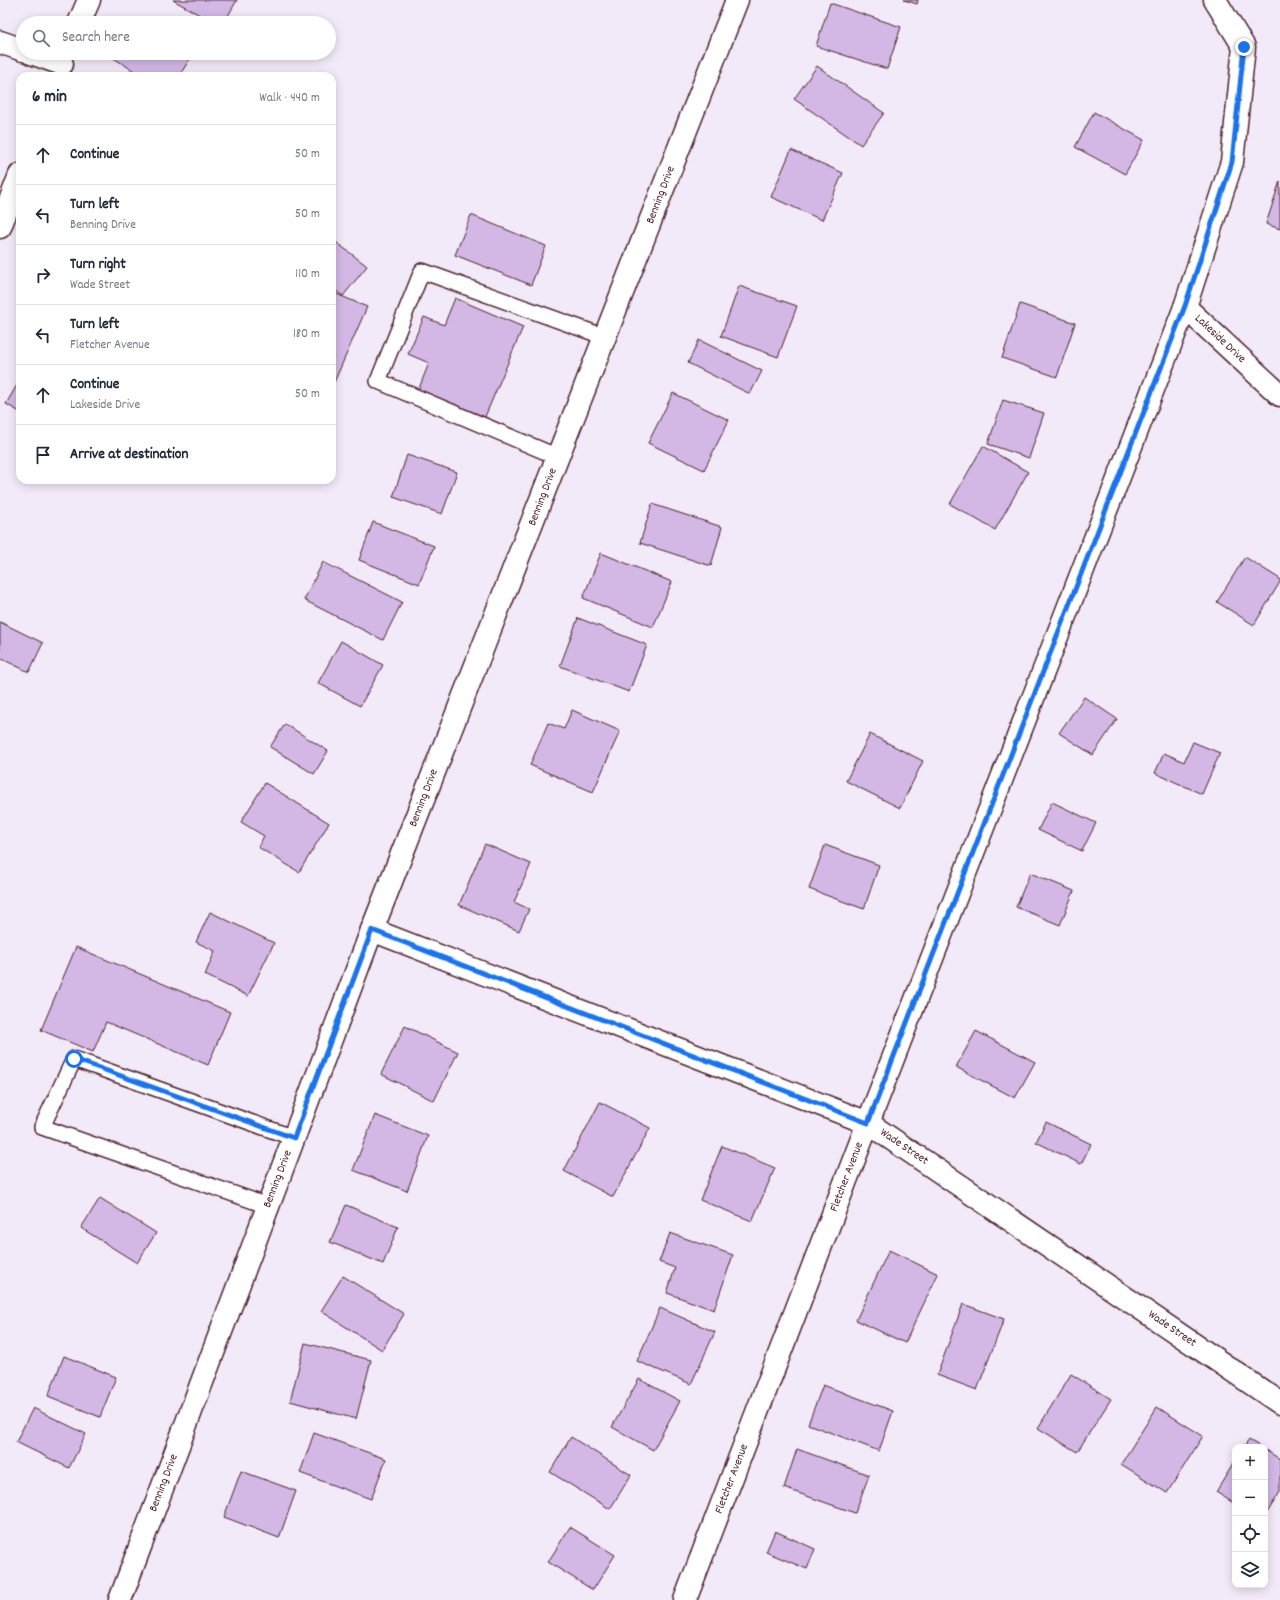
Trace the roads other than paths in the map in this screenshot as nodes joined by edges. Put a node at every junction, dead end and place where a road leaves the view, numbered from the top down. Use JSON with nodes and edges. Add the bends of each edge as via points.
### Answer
{"nodes":[{"id":1,"x":89,"y":0,"type":"edge"},
{"id":2,"x":737,"y":0,"type":"edge"},
{"id":3,"x":1215,"y":0,"type":"edge"},
{"id":4,"x":82,"y":16,"type":"edge"},
{"id":5,"x":0,"y":42,"type":"edge"},
{"id":6,"x":16,"y":48,"type":"edge"},
{"id":7,"x":51,"y":60,"type":"edge"},
{"id":8,"x":63,"y":64,"type":"edge"},
{"id":9,"x":16,"y":185,"type":"edge"},
{"id":10,"x":0,"y":227,"type":"edge"},
{"id":11,"x":1185,"y":306,"type":"junction"},
{"id":12,"x":605,"y":337,"type":"junction"},
{"id":13,"x":1280,"y":395,"type":"edge"},
{"id":14,"x":558,"y":457,"type":"junction"},
{"id":15,"x":372,"y":930,"type":"junction"},
{"id":16,"x":868,"y":1123,"type":"junction"},
{"id":17,"x":294,"y":1138,"type":"junction"},
{"id":18,"x":268,"y":1206,"type":"junction"},
{"id":19,"x":1280,"y":1403,"type":"edge"},
{"id":20,"x":120,"y":1600,"type":"edge"},
{"id":21,"x":685,"y":1600,"type":"edge"}],
"edges":[{"from":1,"to":4,"type":"street"},
{"from":2,"to":12,"type":"street","name":"Benning Drive"},
{"from":3,"to":11,"type":"street","name":"Lakeside Drive","via":[[1244,47],[1232,162]]},
{"from":5,"to":6,"type":"street"},
{"from":7,"to":8,"type":"street"},
{"from":9,"to":10,"type":"street"},
{"from":11,"to":13,"type":"street","name":"Lakeside Drive"},
{"from":11,"to":16,"type":"street","name":"Fletcher Avenue"},
{"from":12,"to":14,"type":"street","name":"Benning Drive"},
{"from":12,"to":14,"type":"lane","via":[[422,271],[378,381]]},
{"from":14,"to":15,"type":"street","name":"Benning Drive"},
{"from":15,"to":16,"type":"street","name":"Wade Street"},
{"from":15,"to":17,"type":"street","name":"Benning Drive"},
{"from":16,"to":19,"type":"street","name":"Wade Street"},
{"from":16,"to":21,"type":"street","name":"Fletcher Avenue"},
{"from":17,"to":18,"type":"street","name":"Benning Drive"},
{"from":17,"to":18,"type":"lane","via":[[74,1059],[42,1127]]},
{"from":18,"to":20,"type":"street","name":"Benning Drive"}]}
